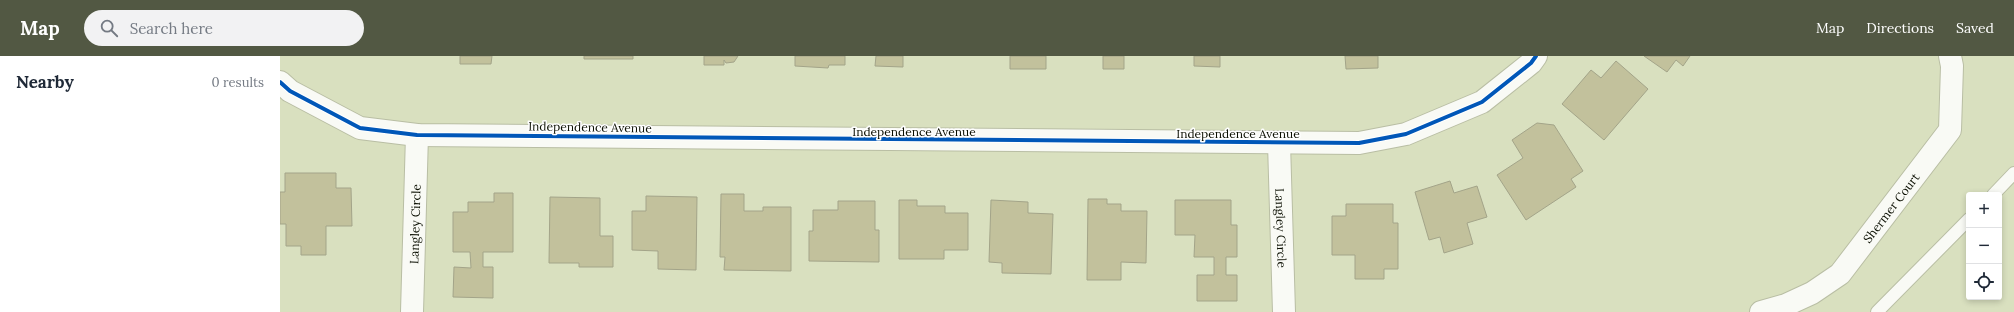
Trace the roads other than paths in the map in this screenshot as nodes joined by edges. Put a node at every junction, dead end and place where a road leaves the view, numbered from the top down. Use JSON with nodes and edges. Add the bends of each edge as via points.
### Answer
{"nodes":[{"id":1,"x":1536,"y":56,"type":"edge"},
{"id":2,"x":1950,"y":56,"type":"edge"},
{"id":3,"x":283,"y":91,"type":"edge"},
{"id":4,"x":417,"y":135,"type":"junction"},
{"id":5,"x":1279,"y":143,"type":"junction"},
{"id":6,"x":2014,"y":173,"type":"edge"},
{"id":7,"x":1996,"y":192,"type":"edge"},
{"id":8,"x":1966,"y":222,"type":"edge"},
{"id":9,"x":412,"y":312,"type":"edge"},
{"id":10,"x":1284,"y":312,"type":"edge"},
{"id":11,"x":1761,"y":312,"type":"edge"},
{"id":12,"x":1877,"y":312,"type":"edge"}],
"edges":[{"from":1,"to":5,"type":"street","name":"Independence Avenue","via":[[1531,63],[1482,102],[1406,134],[1359,143]]},
{"from":2,"to":11,"type":"street","name":"Shermer Court","via":[[1950,130],[1840,274],[1812,293],[1786,305]]},
{"from":3,"to":4,"type":"street","name":"Independence Avenue","via":[[360,128]]},
{"from":4,"to":5,"type":"street","name":"Independence Avenue"},
{"from":4,"to":9,"type":"street","name":"Langley Circle"},
{"from":5,"to":10,"type":"street","name":"Langley Circle"},
{"from":6,"to":7,"type":"lane"},
{"from":8,"to":12,"type":"lane"}]}
